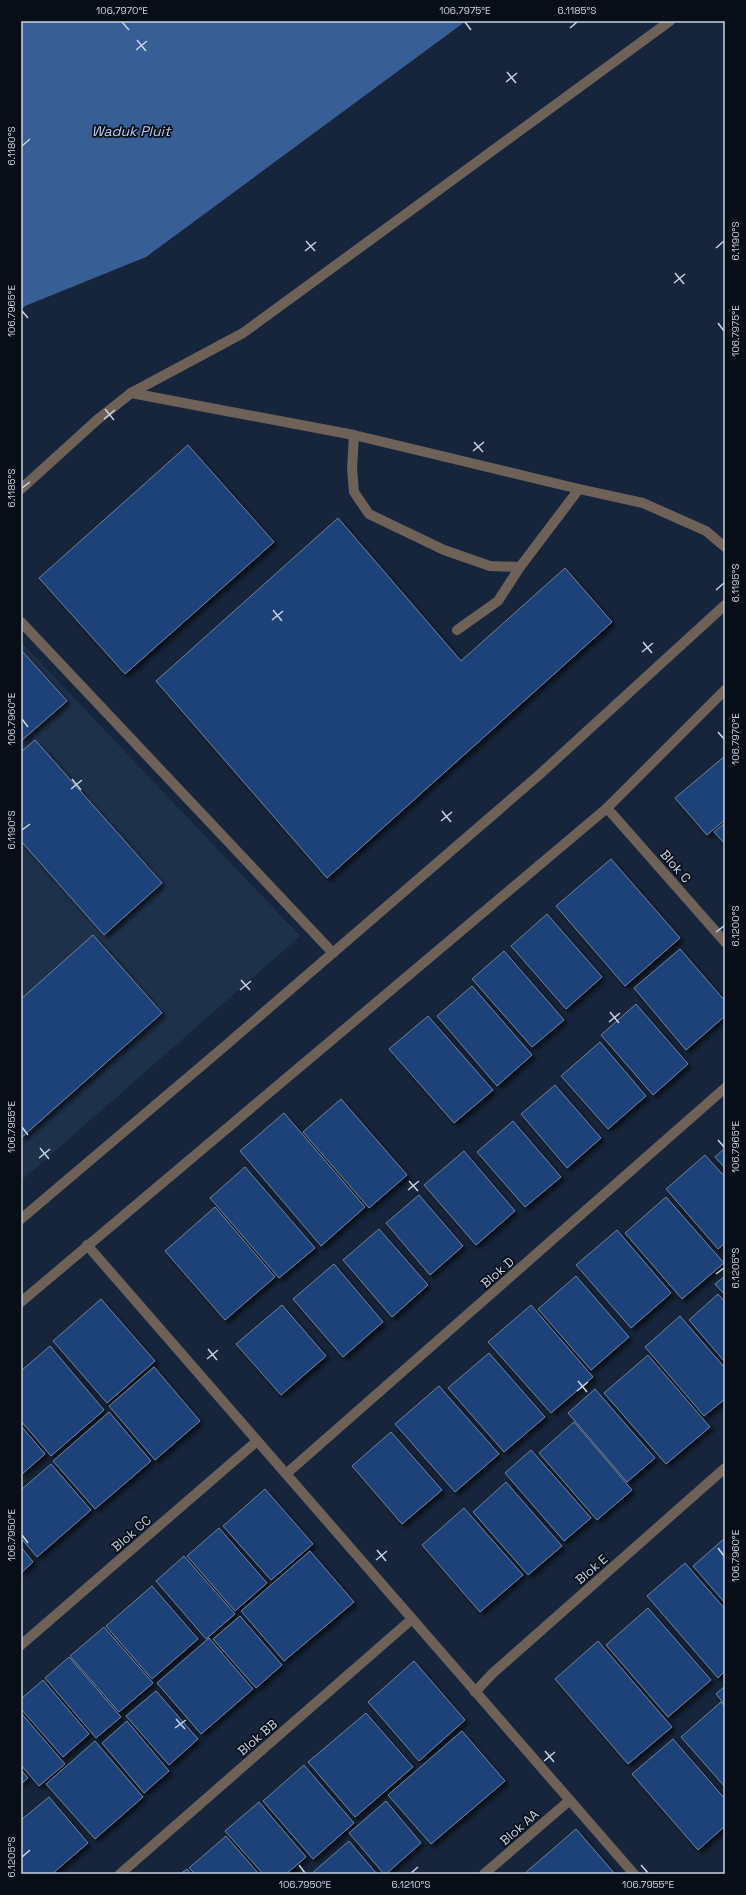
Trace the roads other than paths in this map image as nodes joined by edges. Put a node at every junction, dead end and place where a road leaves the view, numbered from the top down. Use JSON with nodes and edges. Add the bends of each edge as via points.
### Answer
{"nodes":[{"id":1,"x":670,"y":21,"type":"edge"},
{"id":2,"x":131,"y":393,"type":"junction"},
{"id":3,"x":354,"y":435,"type":"junction"},
{"id":4,"x":21,"y":489,"type":"edge"},
{"id":5,"x":579,"y":489,"type":"junction"},
{"id":6,"x":725,"y":547,"type":"edge"},
{"id":7,"x":520,"y":567,"type":"junction"},
{"id":8,"x":725,"y":606,"type":"edge"},
{"id":9,"x":21,"y":622,"type":"edge"},
{"id":10,"x":457,"y":630,"type":"dead end"},
{"id":11,"x":725,"y":690,"type":"edge"},
{"id":12,"x":607,"y":808,"type":"junction"},
{"id":13,"x":725,"y":942,"type":"edge"},
{"id":14,"x":333,"y":953,"type":"junction"},
{"id":15,"x":725,"y":1088,"type":"edge"},
{"id":16,"x":21,"y":1219,"type":"edge"},
{"id":17,"x":87,"y":1245,"type":"junction"},
{"id":18,"x":21,"y":1302,"type":"edge"},
{"id":19,"x":257,"y":1441,"type":"junction"},
{"id":20,"x":725,"y":1468,"type":"edge"},
{"id":21,"x":286,"y":1474,"type":"junction"},
{"id":22,"x":412,"y":1619,"type":"junction"},
{"id":23,"x":21,"y":1645,"type":"edge"},
{"id":24,"x":475,"y":1692,"type":"junction"},
{"id":25,"x":570,"y":1800,"type":"junction"},
{"id":26,"x":120,"y":1874,"type":"edge"},
{"id":27,"x":484,"y":1874,"type":"edge"},
{"id":28,"x":634,"y":1874,"type":"edge"}],
"edges":[{"from":1,"to":2,"type":"street","via":[[243,333]]},
{"from":2,"to":3,"type":"street"},
{"from":2,"to":4,"type":"street","via":[[96,420]]},
{"from":3,"to":5,"type":"street"},
{"from":3,"to":7,"type":"street","via":[[354,492],[369,514],[463,557],[490,566]]},
{"from":5,"to":6,"type":"street","via":[[643,503],[706,531]]},
{"from":5,"to":7,"type":"street"},
{"from":7,"to":10,"type":"street","via":[[498,601]]},
{"from":8,"to":14,"type":"street","via":[[539,775]]},
{"from":9,"to":14,"type":"street"},
{"from":11,"to":12,"type":"street"},
{"from":12,"to":13,"type":"street","name":"Blok C"},
{"from":12,"to":17,"type":"street"},
{"from":14,"to":16,"type":"street"},
{"from":15,"to":21,"type":"street","name":"Blok D"},
{"from":17,"to":18,"type":"street"},
{"from":17,"to":19,"type":"street"},
{"from":19,"to":21,"type":"street"},
{"from":19,"to":23,"type":"street","name":"Blok CC"},
{"from":20,"to":24,"type":"street","name":"Blok E"},
{"from":21,"to":22,"type":"street"},
{"from":22,"to":24,"type":"street"},
{"from":22,"to":26,"type":"street","name":"Blok BB"},
{"from":24,"to":25,"type":"street"},
{"from":25,"to":27,"type":"street","name":"Blok AA"},
{"from":25,"to":28,"type":"street"}]}
